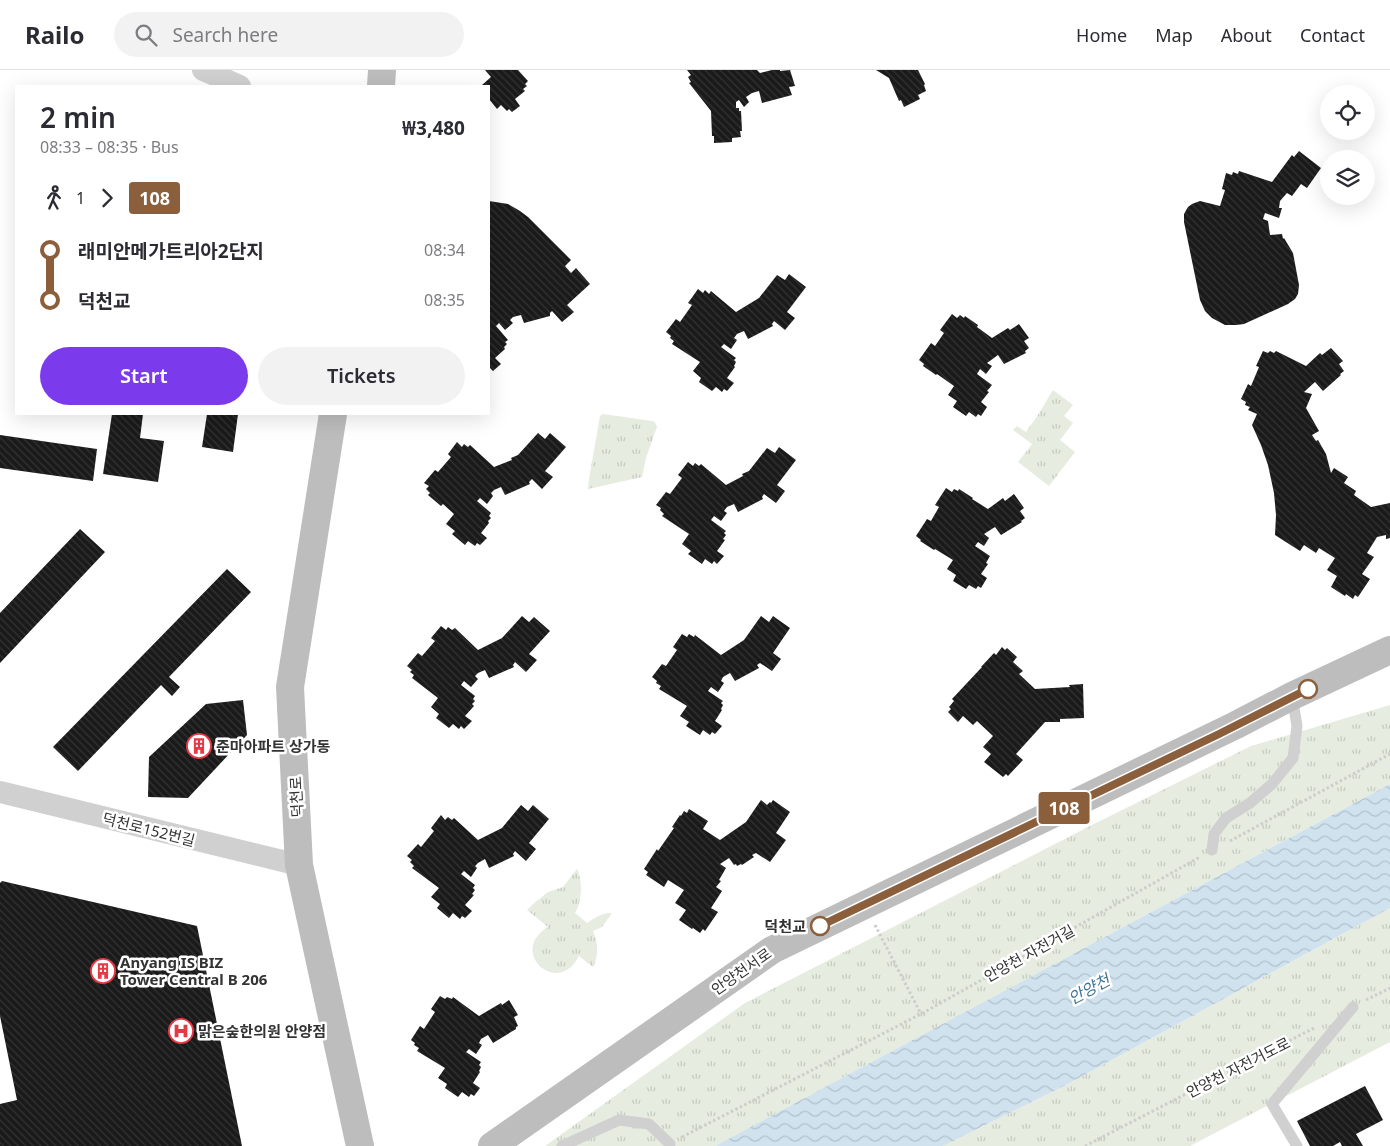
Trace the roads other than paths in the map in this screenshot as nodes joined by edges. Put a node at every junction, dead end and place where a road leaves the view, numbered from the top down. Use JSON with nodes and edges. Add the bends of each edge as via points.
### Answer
{"nodes":[{"id":1,"x":203,"y":70,"type":"edge"},
{"id":2,"x":382,"y":70,"type":"edge"},
{"id":3,"x":238,"y":85,"type":"edge"},
{"id":4,"x":381,"y":85,"type":"edge"},
{"id":5,"x":333,"y":415,"type":"edge"},
{"id":6,"x":1390,"y":650,"type":"edge"},
{"id":7,"x":1292,"y":696,"type":"junction"},
{"id":8,"x":0,"y":792,"type":"edge"},
{"id":9,"x":1212,"y":850,"type":"road end"},
{"id":10,"x":299,"y":866,"type":"junction"},
{"id":11,"x":1353,"y":1007,"type":"road end"},
{"id":12,"x":499,"y":1144,"type":"edge"},
{"id":13,"x":670,"y":1144,"type":"road end"},
{"id":14,"x":360,"y":1146,"type":"edge"},
{"id":15,"x":562,"y":1146,"type":"edge"},
{"id":16,"x":1297,"y":1146,"type":"edge"}],
"edges":[{"from":1,"to":3,"type":"street"},
{"from":2,"to":4,"type":"street"},
{"from":5,"to":10,"type":"street","name":"덕천로","via":[[290,687]]},
{"from":6,"to":7,"type":"street","name":"안양천서로"},
{"from":7,"to":9,"type":"lane","via":[[1297,726],[1293,758],[1272,784],[1226,818],[1214,834]]},
{"from":7,"to":12,"type":"street","name":"안양천서로","via":[[772,950]]},
{"from":8,"to":10,"type":"street","name":"덕천로152번길"},
{"from":10,"to":14,"type":"street","name":"덕천로"},
{"from":11,"to":16,"type":"lane","via":[[1272,1104]]},
{"from":13,"to":15,"type":"lane","via":[[649,1124],[619,1120]]}]}
